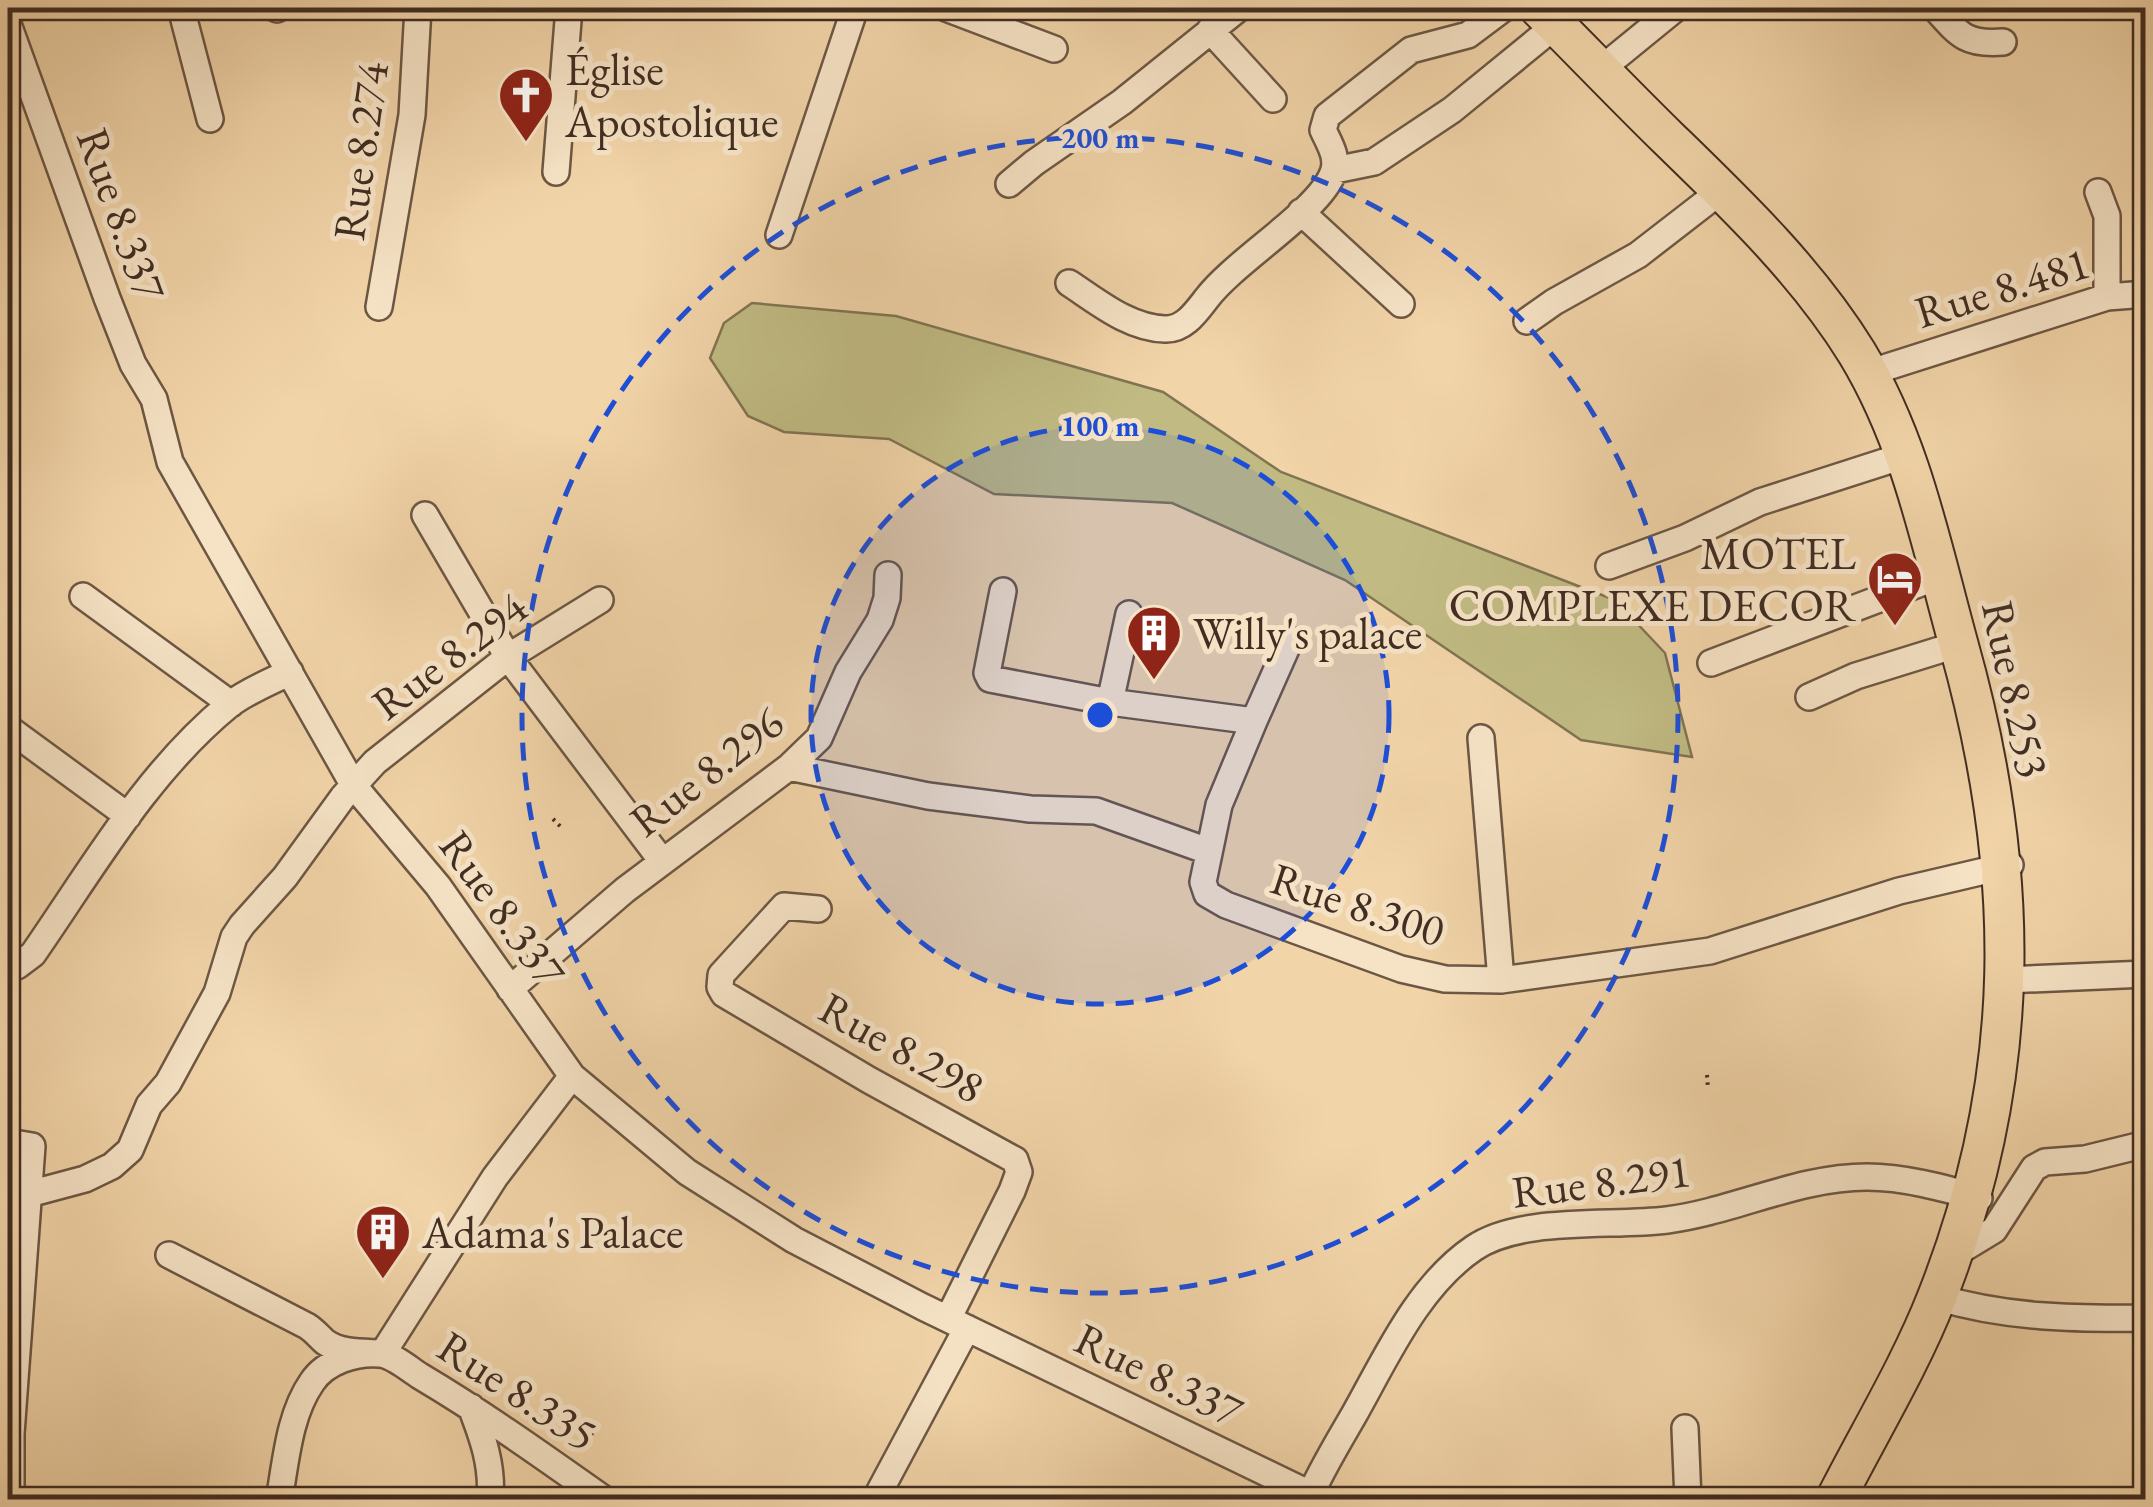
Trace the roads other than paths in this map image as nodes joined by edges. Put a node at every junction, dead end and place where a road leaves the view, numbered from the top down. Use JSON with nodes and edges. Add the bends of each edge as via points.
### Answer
{"nodes":[{"id":1,"x":181,"y":8,"type":"edge"},
{"id":2,"x":418,"y":8,"type":"edge"},
{"id":3,"x":569,"y":8,"type":"edge"},
{"id":4,"x":855,"y":8,"type":"edge"},
{"id":5,"x":946,"y":8,"type":"edge"},
{"id":6,"x":1239,"y":8,"type":"edge"},
{"id":7,"x":1504,"y":8,"type":"edge"},
{"id":8,"x":1676,"y":8,"type":"edge"},
{"id":9,"x":1935,"y":8,"type":"edge"},
{"id":10,"x":1553,"y":13,"type":"edge"},
{"id":11,"x":8,"y":24,"type":"edge"},
{"id":12,"x":1210,"y":30,"type":"junction"},
{"id":13,"x":2004,"y":42,"type":"dead end"},
{"id":14,"x":1054,"y":49,"type":"dead end"},
{"id":15,"x":1606,"y":64,"type":"junction"},
{"id":16,"x":1273,"y":98,"type":"dead end"},
{"id":17,"x":210,"y":119,"type":"dead end"},
{"id":18,"x":1335,"y":170,"type":"junction"},
{"id":19,"x":556,"y":172,"type":"dead end"},
{"id":20,"x":1009,"y":184,"type":"dead end"},
{"id":21,"x":1722,"y":190,"type":"junction"},
{"id":22,"x":2098,"y":192,"type":"dead end"},
{"id":23,"x":1301,"y":212,"type":"junction"},
{"id":24,"x":779,"y":235,"type":"dead end"},
{"id":25,"x":1068,"y":283,"type":"dead end"},
{"id":26,"x":2146,"y":294,"type":"edge"},
{"id":27,"x":2106,"y":297,"type":"junction"},
{"id":28,"x":1401,"y":304,"type":"dead end"},
{"id":29,"x":379,"y":307,"type":"dead end"},
{"id":30,"x":1527,"y":321,"type":"dead end"},
{"id":31,"x":1884,"y":368,"type":"junction"},
{"id":32,"x":1906,"y":455,"type":"junction"},
{"id":33,"x":425,"y":515,"type":"dead end"},
{"id":34,"x":1609,"y":566,"type":"dead end"},
{"id":35,"x":888,"y":575,"type":"dead end"},
{"id":36,"x":1942,"y":575,"type":"junction"},
{"id":37,"x":1003,"y":591,"type":"dead end"},
{"id":38,"x":83,"y":596,"type":"dead end"},
{"id":39,"x":600,"y":600,"type":"dead end"},
{"id":40,"x":1129,"y":614,"type":"dead end"},
{"id":41,"x":1290,"y":640,"type":"dead end"},
{"id":42,"x":1958,"y":644,"type":"junction"},
{"id":43,"x":508,"y":657,"type":"junction"},
{"id":44,"x":1712,"y":664,"type":"dead end"},
{"id":45,"x":290,"y":672,"type":"junction"},
{"id":46,"x":1809,"y":697,"type":"dead end"},
{"id":47,"x":1110,"y":702,"type":"junction"},
{"id":48,"x":230,"y":704,"type":"junction"},
{"id":49,"x":1254,"y":721,"type":"junction"},
{"id":50,"x":8,"y":728,"type":"edge"},
{"id":51,"x":1481,"y":738,"type":"dead end"},
{"id":52,"x":789,"y":767,"type":"junction"},
{"id":53,"x":354,"y":786,"type":"junction"},
{"id":54,"x":128,"y":816,"type":"junction"},
{"id":55,"x":1208,"y":851,"type":"junction"},
{"id":56,"x":662,"y":861,"type":"junction"},
{"id":57,"x":2005,"y":866,"type":"junction"},
{"id":58,"x":818,"y":909,"type":"dead end"},
{"id":59,"x":8,"y":966,"type":"edge"},
{"id":60,"x":2146,"y":974,"type":"edge"},
{"id":61,"x":1501,"y":980,"type":"junction"},
{"id":62,"x":2014,"y":980,"type":"junction"},
{"id":63,"x":510,"y":989,"type":"junction"},
{"id":64,"x":572,"y":1076,"type":"junction"},
{"id":65,"x":8,"y":1142,"type":"edge"},
{"id":66,"x":2146,"y":1144,"type":"edge"},
{"id":67,"x":29,"y":1194,"type":"junction"},
{"id":68,"x":1974,"y":1197,"type":"junction"},
{"id":69,"x":1966,"y":1247,"type":"junction"},
{"id":70,"x":169,"y":1255,"type":"dead end"},
{"id":71,"x":1943,"y":1298,"type":"junction"},
{"id":72,"x":2146,"y":1318,"type":"edge"},
{"id":73,"x":957,"y":1324,"type":"junction"},
{"id":74,"x":384,"y":1353,"type":"junction"},
{"id":75,"x":471,"y":1407,"type":"junction"},
{"id":76,"x":1685,"y":1428,"type":"dead end"},
{"id":77,"x":1309,"y":1497,"type":"edge"},
{"id":78,"x":10,"y":1500,"type":"edge"},
{"id":79,"x":279,"y":1500,"type":"edge"},
{"id":80,"x":490,"y":1500,"type":"edge"},
{"id":81,"x":606,"y":1500,"type":"edge"},
{"id":82,"x":876,"y":1500,"type":"edge"},
{"id":83,"x":1688,"y":1500,"type":"edge"},
{"id":84,"x":1835,"y":1500,"type":"edge"},
{"id":85,"x":1847,"y":1500,"type":"edge"}],
"edges":[{"from":1,"to":17,"type":"street"},
{"from":2,"to":29,"type":"street","name":"Rue 8.274","via":[[412,114]]},
{"from":3,"to":19,"type":"street"},
{"from":4,"to":24,"type":"street"},
{"from":5,"to":14,"type":"street"},
{"from":6,"to":12,"type":"street"},
{"from":7,"to":18,"type":"street","via":[[1468,35],[1411,50],[1327,116],[1323,130]]},
{"from":8,"to":15,"type":"street"},
{"from":9,"to":13,"type":"street","via":[[1978,44]]},
{"from":10,"to":15,"type":"highway","name":"Rue 8.253"},
{"from":10,"to":18,"type":"street","via":[[1452,110],[1374,162]]},
{"from":11,"to":45,"type":"street","name":"Rue 8.337","via":[[120,331],[154,399],[170,462]]},
{"from":12,"to":16,"type":"street"},
{"from":12,"to":20,"type":"street"},
{"from":15,"to":21,"type":"highway","name":"Rue 8.253"},
{"from":15,"to":31,"type":"highway","name":"Rue 8.253","via":[[1752,197],[1813,264]]},
{"from":18,"to":23,"type":"street"},
{"from":21,"to":30,"type":"street","via":[[1638,255]]},
{"from":21,"to":32,"type":"highway","name":"Rue 8.253","via":[[1834,320]]},
{"from":22,"to":27,"type":"street","via":[[2107,216]]},
{"from":23,"to":25,"type":"street","via":[[1220,280],[1182,326],[1167,330],[1129,322]]},
{"from":23,"to":28,"type":"street"},
{"from":26,"to":27,"type":"street","name":"Rue 8.481"},
{"from":27,"to":31,"type":"street","name":"Rue 8.481"},
{"from":31,"to":57,"type":"highway","name":"Rue 8.253","via":[[1931,492],[1964,610],[1999,758]]},
{"from":32,"to":34,"type":"street","via":[[1760,502]]},
{"from":32,"to":36,"type":"highway","name":"Rue 8.253"},
{"from":33,"to":43,"type":"street"},
{"from":35,"to":52,"type":"street","name":"Rue 8.296","via":[[880,620],[819,738]]},
{"from":36,"to":42,"type":"highway","name":"Rue 8.253"},
{"from":36,"to":44,"type":"street"},
{"from":37,"to":47,"type":"street","via":[[990,679]]},
{"from":38,"to":48,"type":"street"},
{"from":39,"to":43,"type":"street","name":"Rue 8.294"},
{"from":40,"to":47,"type":"street"},
{"from":41,"to":49,"type":"street","name":"Rue 8.300"},
{"from":42,"to":46,"type":"street"},
{"from":42,"to":57,"type":"highway","name":"Rue 8.253"},
{"from":43,"to":53,"type":"street","name":"Rue 8.294"},
{"from":43,"to":56,"type":"street"},
{"from":45,"to":48,"type":"street"},
{"from":45,"to":53,"type":"street","name":"Rue 8.337"},
{"from":47,"to":49,"type":"street"},
{"from":48,"to":54,"type":"street"},
{"from":49,"to":55,"type":"street","name":"Rue 8.300"},
{"from":50,"to":54,"type":"street"},
{"from":51,"to":61,"type":"street"},
{"from":52,"to":55,"type":"street","via":[[928,796],[1096,811]]},
{"from":52,"to":56,"type":"street","name":"Rue 8.296"},
{"from":53,"to":63,"type":"street","name":"Rue 8.337","via":[[438,886]]},
{"from":53,"to":67,"type":"street","name":"Rue 8.294","via":[[234,937],[217,994],[168,1083],[149,1104],[130,1150],[85,1179]]},
{"from":54,"to":59,"type":"street","via":[[32,954]]},
{"from":55,"to":61,"type":"street","name":"Rue 8.300","via":[[1207,894],[1226,905],[1400,969],[1445,980]]},
{"from":56,"to":63,"type":"street","name":"Rue 8.296"},
{"from":57,"to":61,"type":"street","name":"Rue 8.300","via":[[1899,891],[1710,951]]},
{"from":57,"to":62,"type":"highway","name":"Rue 8.253"},
{"from":58,"to":73,"type":"street","name":"Rue 8.298","via":[[784,906],[720,976],[720,987],[1015,1160],[1012,1191]]},
{"from":60,"to":62,"type":"street"},
{"from":62,"to":68,"type":"highway","name":"Rue 8.253"},
{"from":63,"to":64,"type":"street","name":"Rue 8.337"},
{"from":64,"to":73,"type":"street","name":"Rue 8.337","via":[[687,1172],[794,1240]]},
{"from":64,"to":74,"type":"street","via":[[495,1177]]},
{"from":65,"to":67,"type":"street","via":[[32,1146]]},
{"from":66,"to":69,"type":"street","via":[[2034,1168],[1994,1230]]},
{"from":67,"to":78,"type":"street"},
{"from":68,"to":69,"type":"highway","name":"Rue 8.253"},
{"from":68,"to":71,"type":"highway","name":"Rue 8.253"},
{"from":68,"to":77,"type":"street","name":"Rue 8.291","via":[[1898,1180],[1850,1178],[1690,1216],[1522,1228],[1498,1236],[1474,1248],[1431,1288]]},
{"from":69,"to":71,"type":"highway","name":"Rue 8.253"},
{"from":70,"to":74,"type":"street","via":[[342,1350]]},
{"from":71,"to":72,"type":"street","via":[[2038,1316]]},
{"from":71,"to":84,"type":"highway","name":"Rue 8.253"},
{"from":71,"to":85,"type":"highway","name":"Rue 8.253","via":[[1920,1364]]},
{"from":73,"to":77,"type":"street","name":"Rue 8.337"},
{"from":73,"to":82,"type":"street"},
{"from":74,"to":75,"type":"street","name":"Rue 8.335"},
{"from":74,"to":79,"type":"street","via":[[350,1357],[313,1379],[290,1435]]},
{"from":75,"to":80,"type":"street","via":[[487,1448]]},
{"from":75,"to":81,"type":"street","name":"Rue 8.335"},
{"from":76,"to":83,"type":"street"}]}
